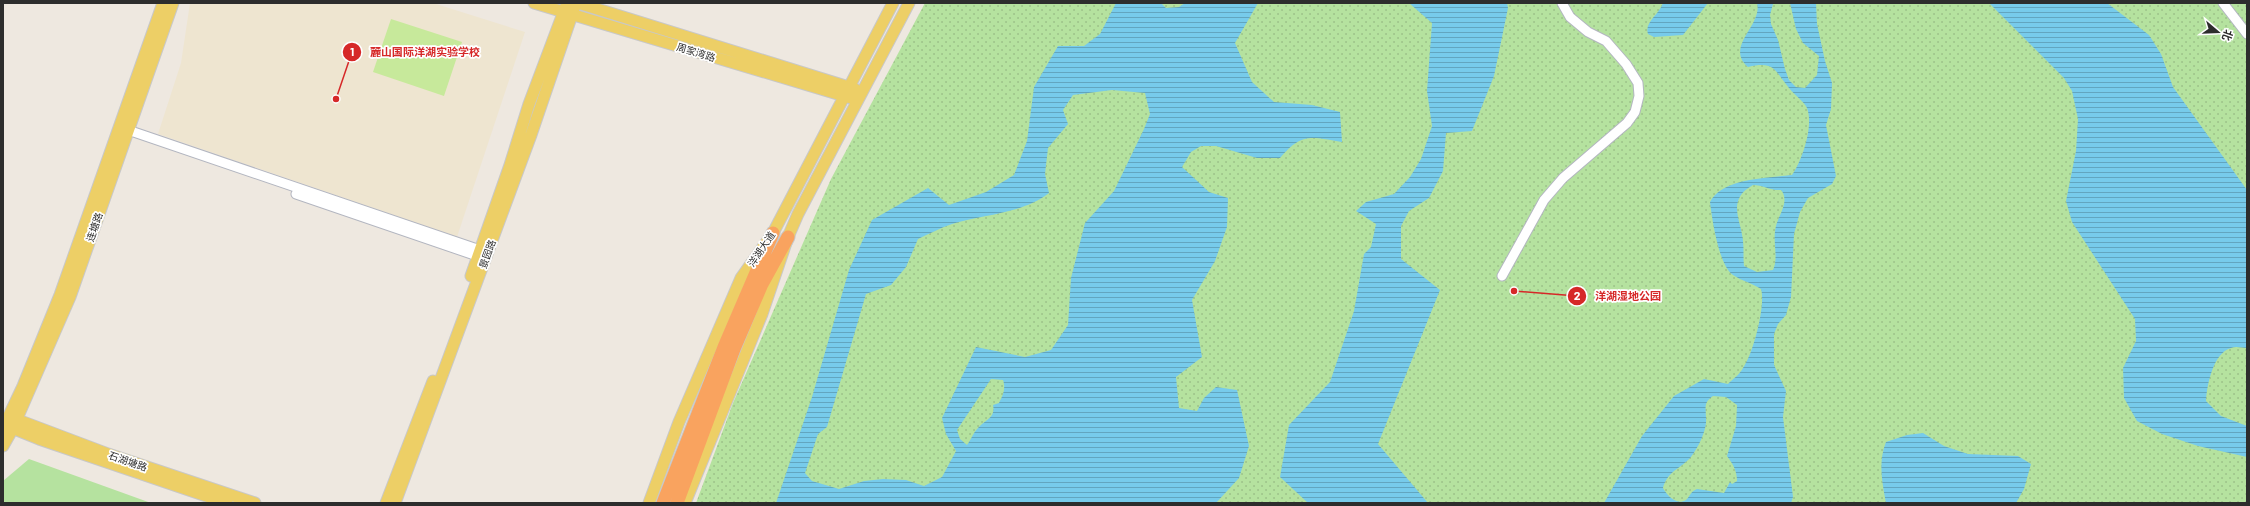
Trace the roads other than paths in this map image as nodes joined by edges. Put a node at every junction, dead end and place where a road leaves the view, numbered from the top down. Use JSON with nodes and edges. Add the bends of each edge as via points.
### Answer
{"nodes":[{"id":1,"x":163,"y":3,"type":"edge"},
{"id":2,"x":173,"y":3,"type":"edge"},
{"id":3,"x":534,"y":3,"type":"edge"},
{"id":4,"x":577,"y":3,"type":"edge"},
{"id":5,"x":893,"y":3,"type":"edge"},
{"id":6,"x":909,"y":3,"type":"edge"},
{"id":7,"x":1562,"y":3,"type":"edge"},
{"id":8,"x":2222,"y":3,"type":"edge"},
{"id":9,"x":567,"y":10,"type":"edge"},
{"id":10,"x":2247,"y":34,"type":"edge"},
{"id":11,"x":847,"y":91,"type":"junction"},
{"id":12,"x":861,"y":96,"type":"junction"},
{"id":13,"x":123,"y":131,"type":"junction"},
{"id":14,"x":773,"y":232,"type":"junction"},
{"id":15,"x":788,"y":237,"type":"junction"},
{"id":16,"x":483,"y":255,"type":"junction"},
{"id":17,"x":1502,"y":276,"type":"dead end"},
{"id":18,"x":729,"y":348,"type":"junction"},
{"id":19,"x":7,"y":422,"type":"edge"},
{"id":20,"x":3,"y":446,"type":"edge"},
{"id":21,"x":227,"y":503,"type":"edge"},
{"id":22,"x":255,"y":503,"type":"edge"},
{"id":23,"x":386,"y":503,"type":"edge"},
{"id":24,"x":395,"y":503,"type":"edge"},
{"id":25,"x":649,"y":503,"type":"edge"},
{"id":26,"x":663,"y":503,"type":"edge"},
{"id":27,"x":676,"y":503,"type":"edge"},
{"id":28,"x":685,"y":503,"type":"edge"}],
"edges":[{"from":1,"to":13,"type":"main road","name":"连塘路"},
{"from":2,"to":13,"type":"main road","name":"连塘路"},
{"from":3,"to":9,"type":"main road","name":"周家湾路"},
{"from":4,"to":9,"type":"main road","name":"景园路"},
{"from":4,"to":11,"type":"main road","name":"周家湾路"},
{"from":5,"to":11,"type":"main road","name":"洋湖大道"},
{"from":6,"to":12,"type":"main road","name":"洋湖大道"},
{"from":7,"to":17,"type":"street","via":[[1570,17],[1588,32],[1606,41],[1626,64],[1638,83],[1636,112],[1627,123],[1563,178],[1544,200]]},
{"from":8,"to":10,"type":"street"},
{"from":9,"to":11,"type":"main road","name":"周家湾路"},
{"from":9,"to":16,"type":"main road","name":"景园路","via":[[529,104]]},
{"from":11,"to":12,"type":"main road","name":"周家湾路"},
{"from":11,"to":14,"type":"main road","name":"洋湖大道"},
{"from":12,"to":15,"type":"main road","name":"洋湖大道"},
{"from":13,"to":16,"type":"street"},
{"from":13,"to":19,"type":"main road","name":"连塘路","via":[[70,297]]},
{"from":14,"to":18,"type":"highway"},
{"from":14,"to":25,"type":"main road","name":"洋湖大道","via":[[741,278],[679,422]]},
{"from":15,"to":18,"type":"highway"},
{"from":15,"to":28,"type":"main road","name":"洋湖大道","via":[[762,314]]},
{"from":16,"to":23,"type":"main road","name":"景园路"},
{"from":16,"to":24,"type":"main road","name":"景园路"},
{"from":18,"to":26,"type":"highway"},
{"from":18,"to":27,"type":"highway"},
{"from":19,"to":20,"type":"main road","name":"连塘路"},
{"from":19,"to":21,"type":"main road","name":"石湖塘路"},
{"from":19,"to":22,"type":"main road","name":"石湖塘路"}]}
